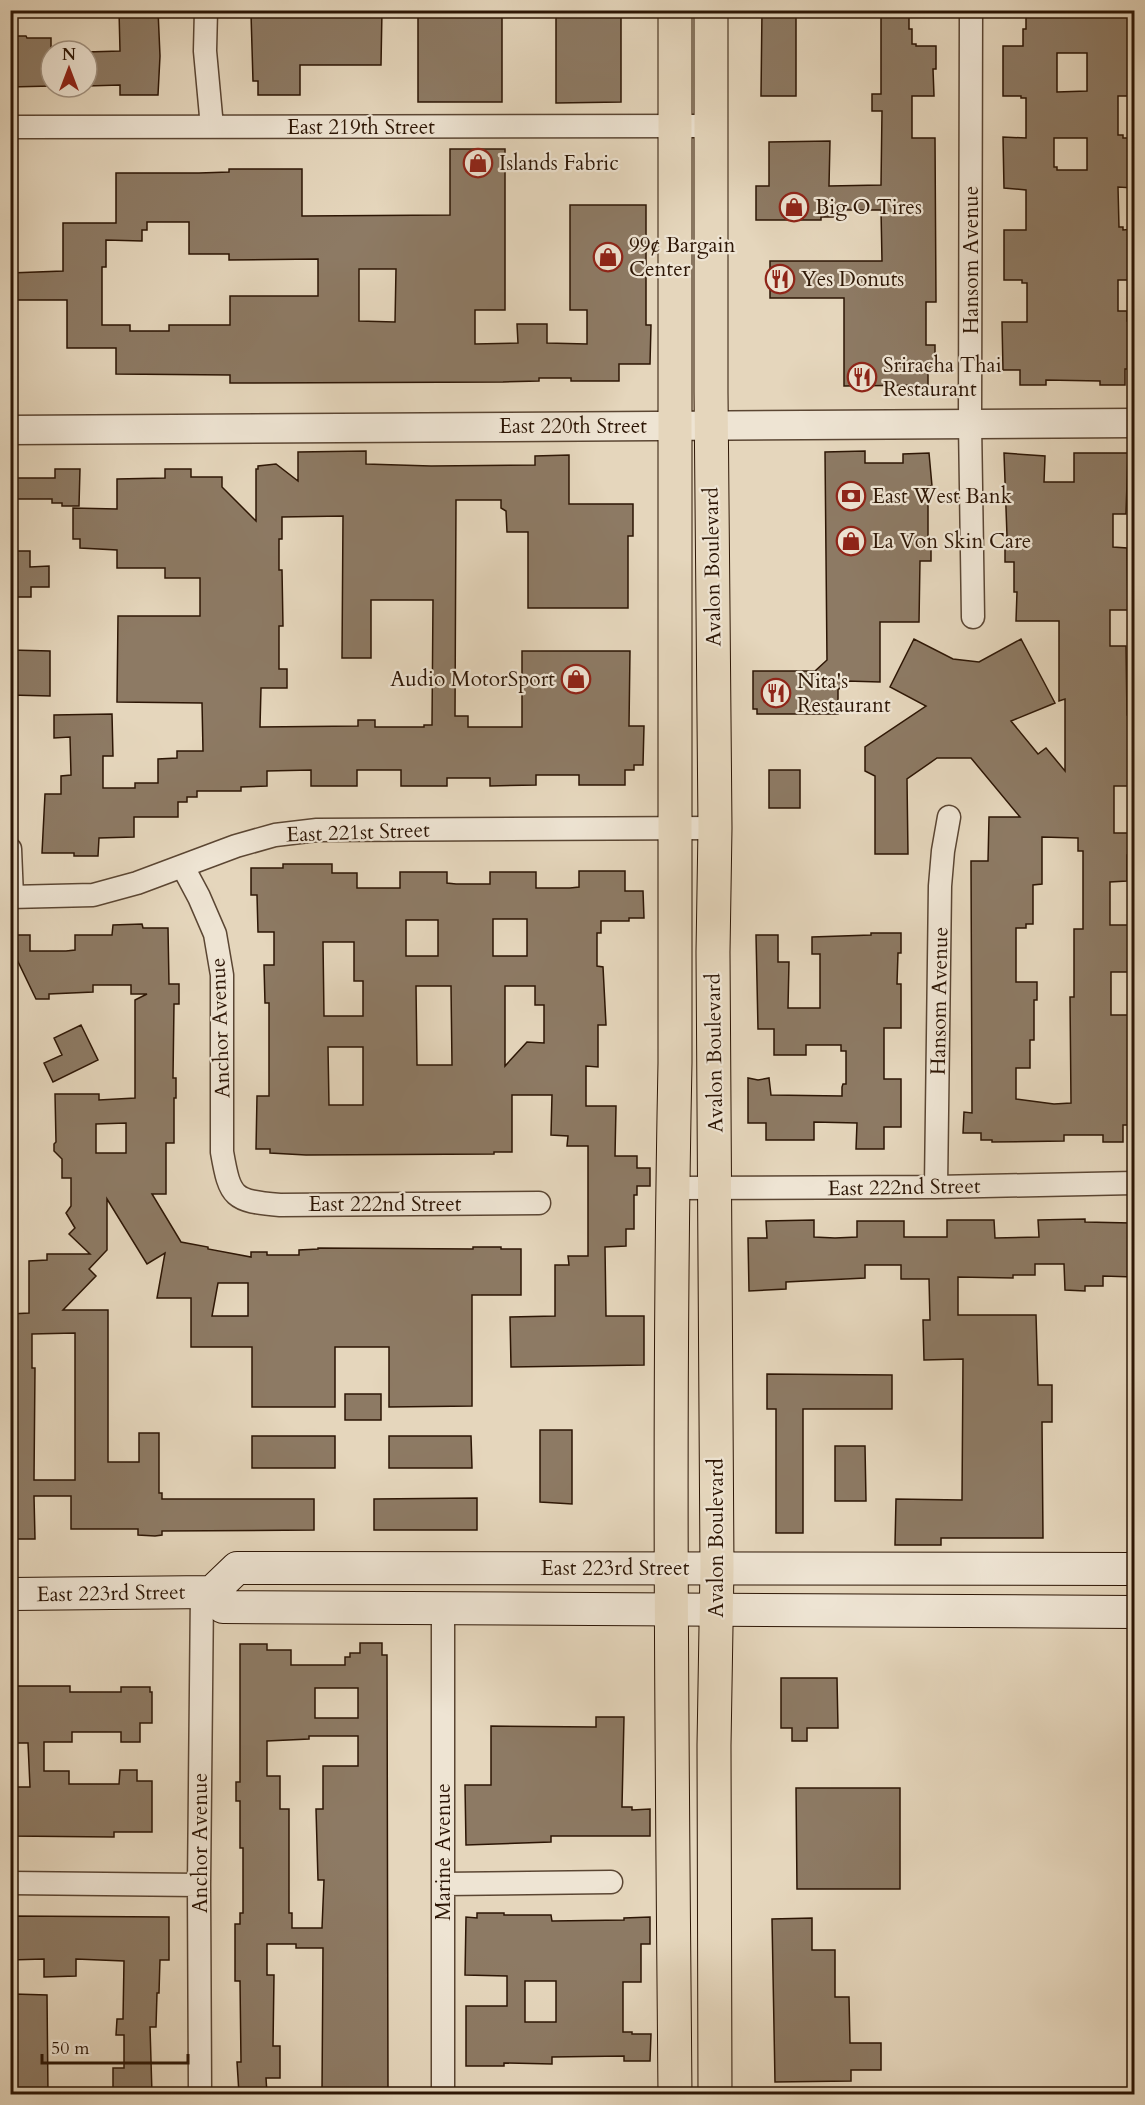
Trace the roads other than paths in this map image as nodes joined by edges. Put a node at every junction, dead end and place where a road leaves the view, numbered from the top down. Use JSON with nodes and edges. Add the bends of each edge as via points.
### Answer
{"nodes":[{"id":1,"x":206,"y":10,"type":"edge"},
{"id":2,"x":675,"y":10,"type":"edge"},
{"id":3,"x":711,"y":10,"type":"edge"},
{"id":4,"x":971,"y":10,"type":"edge"},
{"id":5,"x":711,"y":126,"type":"junction"},
{"id":6,"x":675,"y":127,"type":"junction"},
{"id":7,"x":10,"y":128,"type":"edge"},
{"id":8,"x":212,"y":128,"type":"junction"},
{"id":9,"x":970,"y":423,"type":"junction"},
{"id":10,"x":1134,"y":423,"type":"edge"},
{"id":11,"x":676,"y":426,"type":"junction"},
{"id":12,"x":711,"y":426,"type":"junction"},
{"id":13,"x":10,"y":430,"type":"edge"},
{"id":14,"x":973,"y":616,"type":"dead end"},
{"id":15,"x":950,"y":817,"type":"dead end"},
{"id":16,"x":674,"y":828,"type":"junction"},
{"id":17,"x":715,"y":828,"type":"junction"},
{"id":18,"x":10,"y":849,"type":"edge"},
{"id":19,"x":183,"y":867,"type":"junction"},
{"id":20,"x":11,"y":897,"type":"edge"},
{"id":21,"x":1134,"y":1183,"type":"edge"},
{"id":22,"x":936,"y":1187,"type":"junction"},
{"id":23,"x":673,"y":1188,"type":"junction"},
{"id":24,"x":716,"y":1189,"type":"junction"},
{"id":25,"x":234,"y":1194,"type":"joint"},
{"id":26,"x":538,"y":1203,"type":"dead end"},
{"id":27,"x":672,"y":1568,"type":"junction"},
{"id":28,"x":717,"y":1568,"type":"junction"},
{"id":29,"x":1134,"y":1569,"type":"edge"},
{"id":30,"x":207,"y":1592,"type":"junction"},
{"id":31,"x":10,"y":1594,"type":"edge"},
{"id":32,"x":443,"y":1609,"type":"junction"},
{"id":33,"x":672,"y":1610,"type":"junction"},
{"id":34,"x":717,"y":1610,"type":"junction"},
{"id":35,"x":1134,"y":1612,"type":"edge"},
{"id":36,"x":10,"y":1882,"type":"edge"},
{"id":37,"x":611,"y":1882,"type":"dead end"},
{"id":38,"x":443,"y":1884,"type":"junction"},
{"id":39,"x":199,"y":1885,"type":"junction"},
{"id":40,"x":200,"y":2094,"type":"edge"},
{"id":41,"x":443,"y":2094,"type":"edge"},
{"id":42,"x":675,"y":2094,"type":"edge"},
{"id":43,"x":715,"y":2094,"type":"edge"}],
"edges":[{"from":1,"to":8,"type":"street"},
{"from":2,"to":6,"type":"main road","name":"Avalon Boulevard"},
{"from":3,"to":5,"type":"main road","name":"Avalon Boulevard"},
{"from":4,"to":9,"type":"street","name":"Hansom Avenue"},
{"from":5,"to":6,"type":"street","name":"East 219th Street"},
{"from":5,"to":12,"type":"main road","name":"Avalon Boulevard"},
{"from":6,"to":8,"type":"street","name":"East 219th Street"},
{"from":6,"to":11,"type":"main road","name":"Avalon Boulevard"},
{"from":7,"to":8,"type":"street","name":"East 219th Street"},
{"from":9,"to":10,"type":"street","name":"East 220th Street"},
{"from":9,"to":12,"type":"street","name":"East 220th Street"},
{"from":9,"to":14,"type":"street","name":"Hansom Avenue"},
{"from":11,"to":12,"type":"street","name":"East 220th Street"},
{"from":11,"to":13,"type":"street","name":"East 220th Street"},
{"from":11,"to":16,"type":"main road","name":"Avalon Boulevard"},
{"from":12,"to":17,"type":"main road","name":"Avalon Boulevard"},
{"from":15,"to":22,"type":"street","name":"Hansom Avenue","via":[[940,886]]},
{"from":16,"to":17,"type":"street","name":"East 221st Street"},
{"from":16,"to":19,"type":"street","name":"East 221st Street","via":[[317,830],[275,835]]},
{"from":16,"to":23,"type":"main road","name":"Avalon Boulevard"},
{"from":17,"to":24,"type":"main road","name":"Avalon Boulevard"},
{"from":18,"to":20,"type":"street"},
{"from":19,"to":20,"type":"street","name":"East 221st Street","via":[[93,895]]},
{"from":19,"to":25,"type":"street","name":"Anchor Avenue","via":[[215,934],[222,975],[222,1152]]},
{"from":21,"to":22,"type":"street","name":"East 222nd Street"},
{"from":22,"to":24,"type":"street","name":"East 222nd Street"},
{"from":23,"to":24,"type":"street","name":"East 222nd Street"},
{"from":23,"to":27,"type":"main road","name":"Avalon Boulevard"},
{"from":24,"to":28,"type":"main road","name":"Avalon Boulevard"},
{"from":25,"to":26,"type":"street","name":"East 222nd Street","via":[[252,1203],[280,1205]]},
{"from":27,"to":28,"type":"main road","name":"East 223rd Street"},
{"from":27,"to":30,"type":"main road","name":"East 223rd Street","via":[[237,1568]]},
{"from":27,"to":33,"type":"main road","name":"Avalon Boulevard"},
{"from":28,"to":29,"type":"main road","name":"East 223rd Street"},
{"from":28,"to":34,"type":"main road","name":"Avalon Boulevard"},
{"from":30,"to":31,"type":"main road","name":"East 223rd Street"},
{"from":30,"to":32,"type":"main road","name":"East 223rd Street","via":[[223,1607]]},
{"from":30,"to":39,"type":"street","name":"Anchor Avenue"},
{"from":32,"to":33,"type":"main road","name":"East 223rd Street"},
{"from":32,"to":38,"type":"street","name":"Marine Avenue"},
{"from":33,"to":34,"type":"main road","name":"East 223rd Street"},
{"from":33,"to":42,"type":"main road","name":"Avalon Boulevard"},
{"from":34,"to":35,"type":"main road","name":"East 223rd Street"},
{"from":34,"to":43,"type":"main road","name":"Avalon Boulevard"},
{"from":36,"to":39,"type":"street"},
{"from":37,"to":38,"type":"street"},
{"from":38,"to":41,"type":"street","name":"Marine Avenue"},
{"from":39,"to":40,"type":"street","name":"Anchor Avenue"}]}
